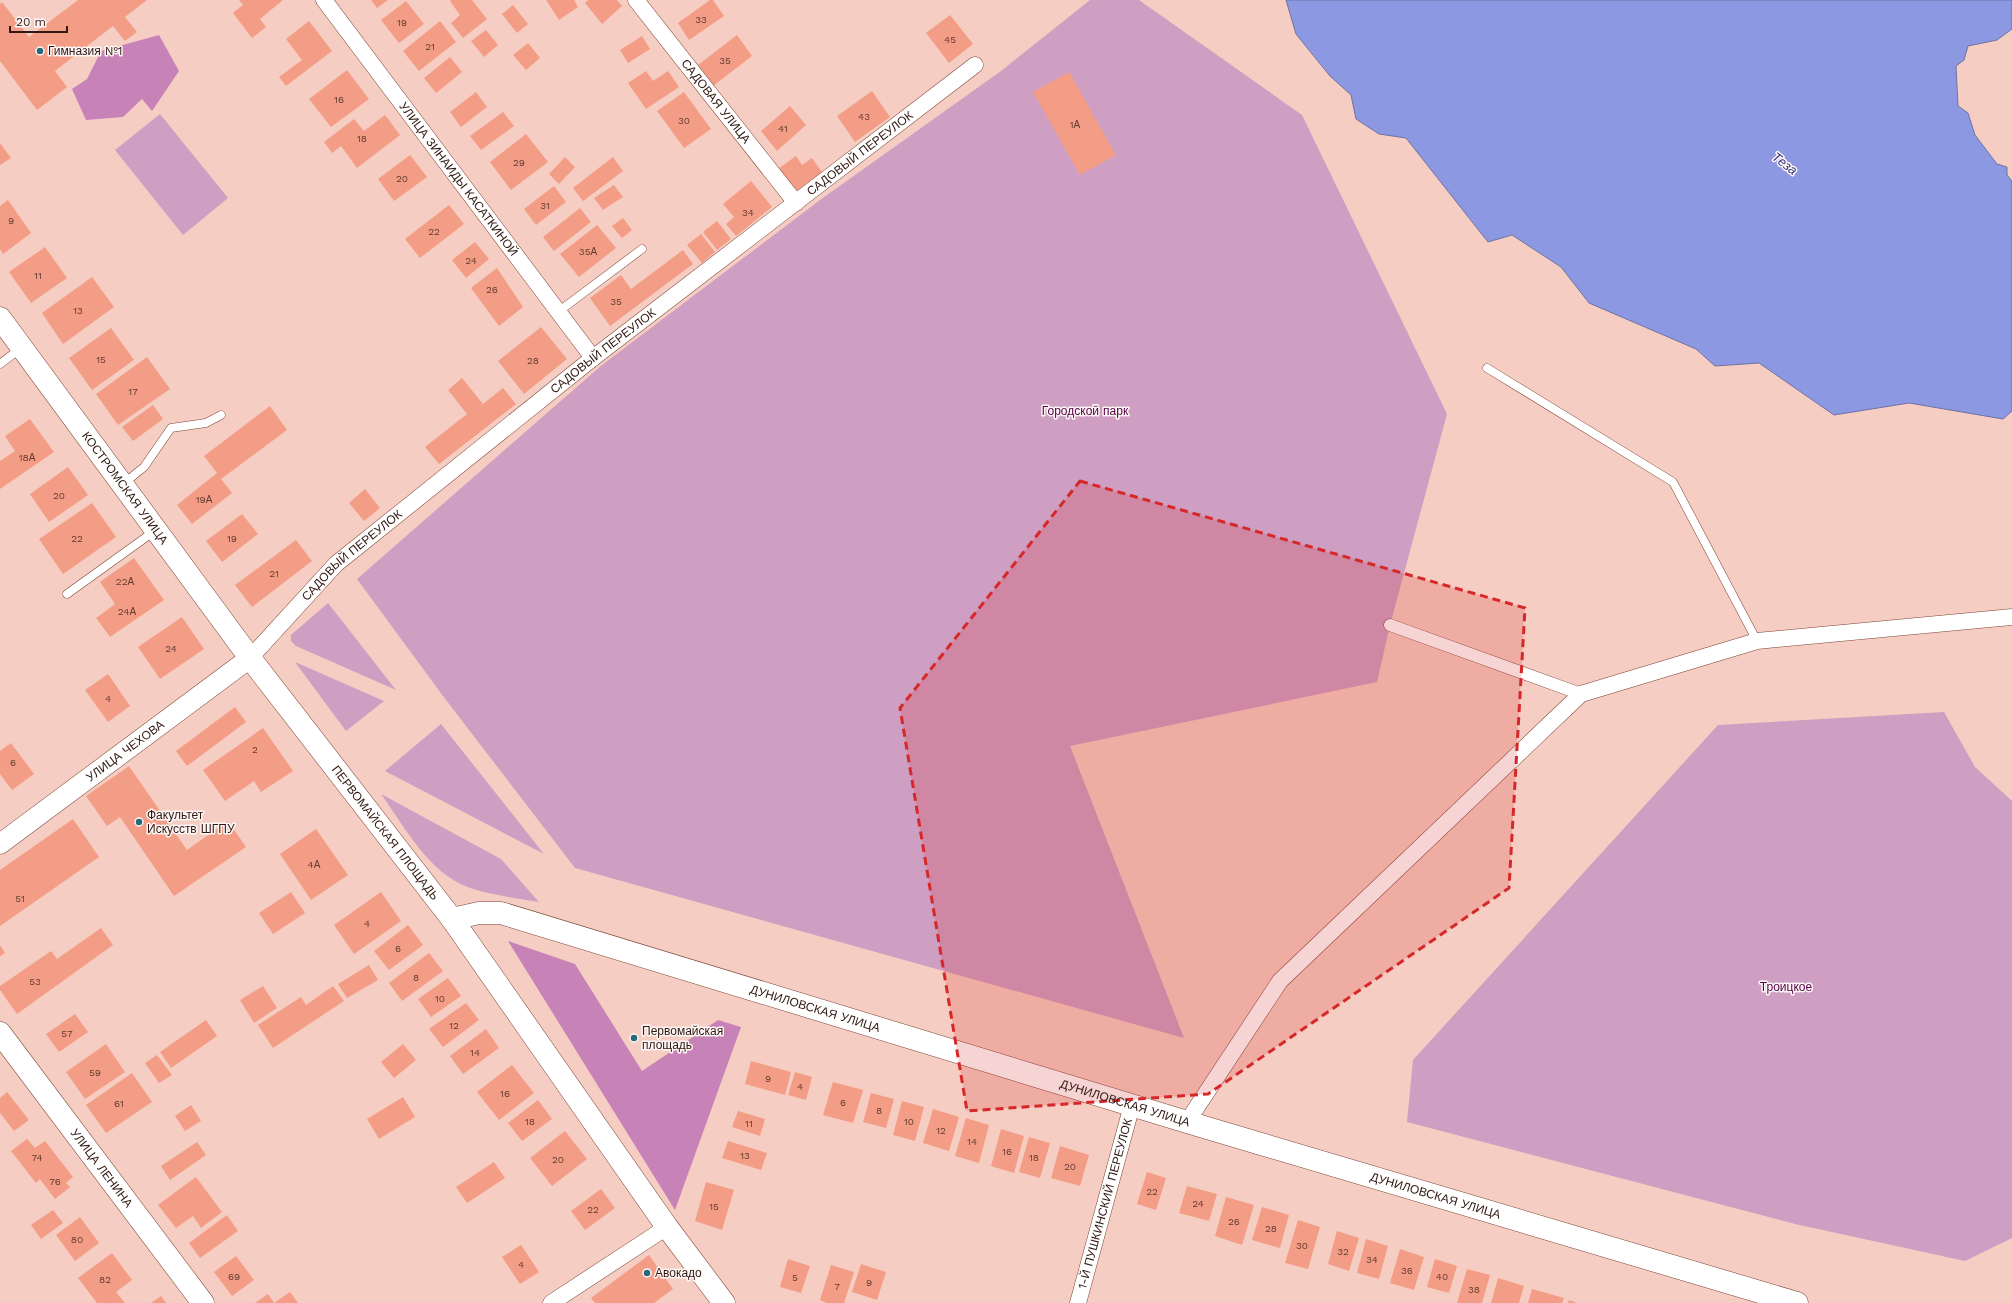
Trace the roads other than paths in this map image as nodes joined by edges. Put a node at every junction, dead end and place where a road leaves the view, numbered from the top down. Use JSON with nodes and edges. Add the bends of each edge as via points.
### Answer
{"nodes":[{"id":1,"x":324,"y":0,"type":"edge"},
{"id":2,"x":636,"y":0,"type":"edge"},
{"id":3,"x":975,"y":65,"type":"dead end"},
{"id":4,"x":796,"y":203,"type":"junction"},
{"id":5,"x":642,"y":249,"type":"dead end"},
{"id":6,"x":558,"y":312,"type":"junction"},
{"id":7,"x":0,"y":318,"type":"edge"},
{"id":8,"x":22,"y":347,"type":"junction"},
{"id":9,"x":593,"y":358,"type":"junction"},
{"id":10,"x":0,"y":364,"type":"edge"},
{"id":11,"x":1487,"y":368,"type":"dead end"},
{"id":12,"x":221,"y":415,"type":"dead end"},
{"id":13,"x":123,"y":484,"type":"junction"},
{"id":14,"x":156,"y":530,"type":"junction"},
{"id":15,"x":67,"y":594,"type":"dead end"},
{"id":16,"x":2012,"y":617,"type":"edge"},
{"id":17,"x":1390,"y":625,"type":"dead end"},
{"id":18,"x":1757,"y":641,"type":"junction"},
{"id":19,"x":250,"y":658,"type":"junction"},
{"id":20,"x":1581,"y":694,"type":"junction"},
{"id":21,"x":0,"y":844,"type":"edge"},
{"id":22,"x":452,"y":919,"type":"junction"},
{"id":23,"x":0,"y":1033,"type":"edge"},
{"id":24,"x":1132,"y":1105,"type":"junction"},
{"id":25,"x":1187,"y":1122,"type":"junction"},
{"id":26,"x":667,"y":1226,"type":"junction"},
{"id":27,"x":203,"y":1303,"type":"edge"},
{"id":28,"x":550,"y":1303,"type":"edge"},
{"id":29,"x":724,"y":1303,"type":"edge"},
{"id":30,"x":1078,"y":1303,"type":"edge"},
{"id":31,"x":1797,"y":1303,"type":"edge"}],
"edges":[{"from":1,"to":6,"type":"street","name":"УЛИЦА ЗИНАИДЫ КАСАТКИНОЙ"},
{"from":2,"to":4,"type":"street","name":"САДОВАЯ УЛИЦА"},
{"from":3,"to":4,"type":"street","name":"САДОВЫЙ ПЕРЕУЛОК"},
{"from":4,"to":9,"type":"street","name":"САДОВЫЙ ПЕРЕУЛОК"},
{"from":5,"to":6,"type":"lane"},
{"from":6,"to":9,"type":"street","name":"УЛИЦА ЗИНАИДЫ КАСАТКИНОЙ"},
{"from":7,"to":8,"type":"main road","name":"КОСТРОМСКАЯ УЛИЦА"},
{"from":8,"to":10,"type":"lane"},
{"from":8,"to":13,"type":"main road","name":"КОСТРОМСКАЯ УЛИЦА"},
{"from":9,"to":19,"type":"street","name":"САДОВЫЙ ПЕРЕУЛОК","via":[[336,564]]},
{"from":11,"to":18,"type":"lane","via":[[1673,482]]},
{"from":12,"to":13,"type":"lane","via":[[206,423],[171,428],[144,466]]},
{"from":13,"to":14,"type":"main road","name":"КОСТРОМСКАЯ УЛИЦА"},
{"from":14,"to":15,"type":"lane"},
{"from":14,"to":19,"type":"main road","name":"КОСТРОМСКАЯ УЛИЦА"},
{"from":16,"to":18,"type":"street"},
{"from":17,"to":20,"type":"street"},
{"from":18,"to":20,"type":"street"},
{"from":19,"to":21,"type":"street","name":"УЛИЦА ЧЕХОВА"},
{"from":19,"to":22,"type":"main road","name":"ПЕРВОМАЙСКАЯ ПЛОЩАДЬ"},
{"from":20,"to":25,"type":"street","via":[[1280,980]]},
{"from":22,"to":24,"type":"main road","name":"ДУНИЛОВСКАЯ УЛИЦА","via":[[479,913],[500,913]]},
{"from":22,"to":26,"type":"main road","name":"ПЕРВОМАЙСКАЯ ПЛОЩАДЬ"},
{"from":23,"to":27,"type":"main road","name":"УЛИЦА ЛЕНИНА"},
{"from":24,"to":25,"type":"main road","name":"ДУНИЛОВСКАЯ УЛИЦА"},
{"from":24,"to":30,"type":"street","name":"1-Й ПУШКИНСКИЙ ПЕРЕУЛОК"},
{"from":25,"to":31,"type":"main road","name":"ДУНИЛОВСКАЯ УЛИЦА"},
{"from":26,"to":28,"type":"street"},
{"from":26,"to":29,"type":"main road","name":"ПЕРВОМАЙСКАЯ ПЛОЩАДЬ"}]}
